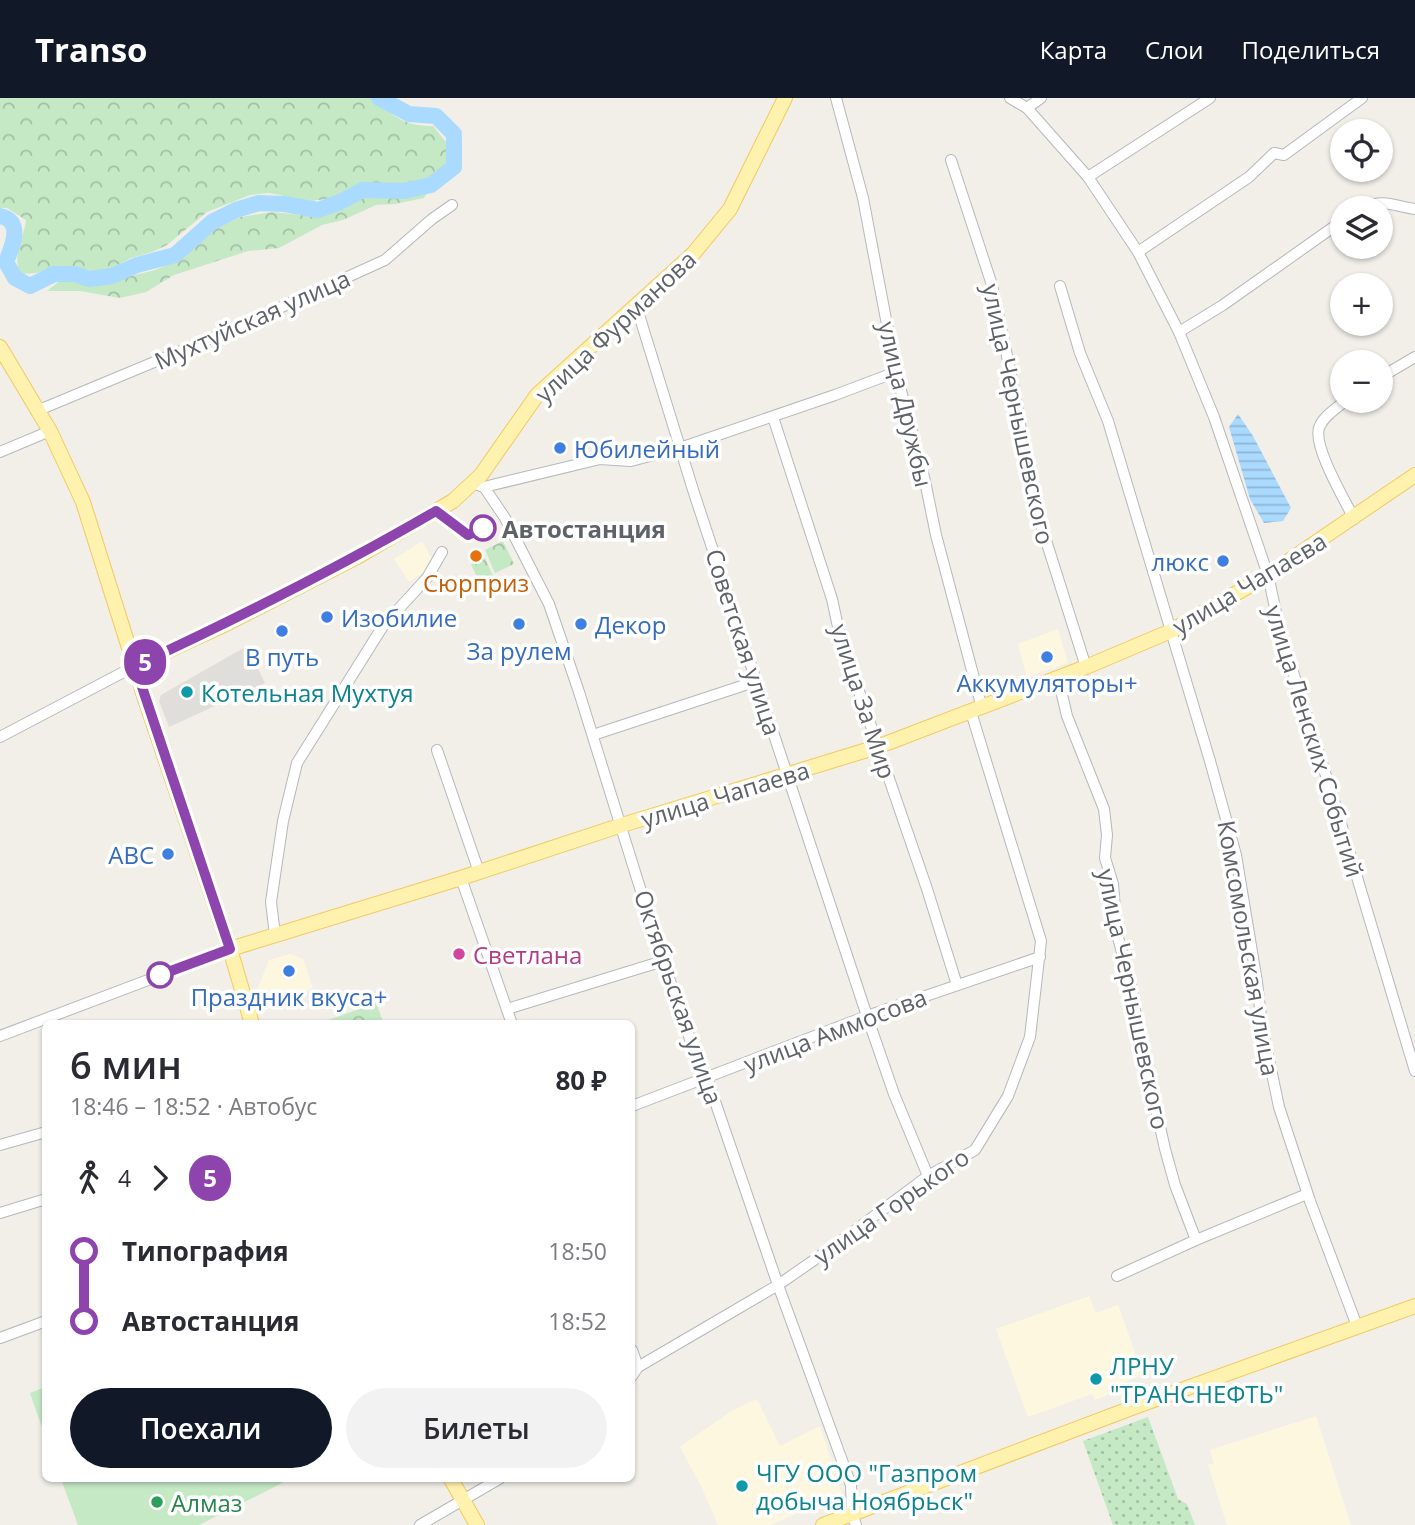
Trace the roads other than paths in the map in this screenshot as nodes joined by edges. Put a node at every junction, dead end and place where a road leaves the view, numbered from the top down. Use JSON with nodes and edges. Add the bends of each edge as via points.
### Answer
{"nodes":[{"id":1,"x":785,"y":98,"type":"edge"},
{"id":2,"x":836,"y":98,"type":"edge"},
{"id":3,"x":1010,"y":98,"type":"edge"},
{"id":4,"x":1041,"y":98,"type":"edge"},
{"id":5,"x":1210,"y":98,"type":"edge"},
{"id":6,"x":1362,"y":98,"type":"edge"},
{"id":7,"x":1027,"y":108,"type":"junction"},
{"id":8,"x":951,"y":160,"type":"dead end"},
{"id":9,"x":1088,"y":177,"type":"junction"},
{"id":10,"x":1393,"y":204,"type":"edge"},
{"id":11,"x":452,"y":205,"type":"dead end"},
{"id":12,"x":1415,"y":209,"type":"edge"},
{"id":13,"x":1330,"y":229,"type":"edge"},
{"id":14,"x":1138,"y":252,"type":"junction"},
{"id":15,"x":1060,"y":286,"type":"dead end"},
{"id":16,"x":636,"y":305,"type":"junction"},
{"id":17,"x":1180,"y":332,"type":"junction"},
{"id":18,"x":0,"y":347,"type":"edge"},
{"id":19,"x":1415,"y":357,"type":"edge"},
{"id":20,"x":1393,"y":370,"type":"edge"},
{"id":21,"x":896,"y":372,"type":"junction"},
{"id":22,"x":39,"y":410,"type":"junction"},
{"id":23,"x":1330,"y":413,"type":"edge"},
{"id":24,"x":773,"y":417,"type":"junction"},
{"id":25,"x":50,"y":430,"type":"junction"},
{"id":26,"x":680,"y":448,"type":"junction"},
{"id":27,"x":0,"y":452,"type":"edge"},
{"id":28,"x":1415,"y":475,"type":"edge"},
{"id":29,"x":479,"y":485,"type":"junction"},
{"id":30,"x":1354,"y":519,"type":"junction"},
{"id":31,"x":442,"y":552,"type":"dead end"},
{"id":32,"x":1268,"y":575,"type":"junction"},
{"id":33,"x":1171,"y":631,"type":"junction"},
{"id":34,"x":135,"y":666,"type":"junction"},
{"id":35,"x":1086,"y":667,"type":"junction"},
{"id":36,"x":1058,"y":678,"type":"junction"},
{"id":37,"x":757,"y":681,"type":"junction"},
{"id":38,"x":976,"y":710,"type":"junction"},
{"id":39,"x":593,"y":735,"type":"junction"},
{"id":40,"x":0,"y":737,"type":"edge"},
{"id":41,"x":877,"y":747,"type":"junction"},
{"id":42,"x":437,"y":750,"type":"dead end"},
{"id":43,"x":788,"y":775,"type":"junction"},
{"id":44,"x":622,"y":825,"type":"junction"},
{"id":45,"x":479,"y":872,"type":"junction"},
{"id":46,"x":461,"y":878,"type":"junction"},
{"id":47,"x":275,"y":936,"type":"junction"},
{"id":48,"x":230,"y":949,"type":"junction"},
{"id":49,"x":1040,"y":957,"type":"junction"},
{"id":50,"x":663,"y":961,"type":"junction"},
{"id":51,"x":957,"y":985,"type":"junction"},
{"id":52,"x":507,"y":1009,"type":"junction"},
{"id":53,"x":867,"y":1016,"type":"junction"},
{"id":54,"x":42,"y":1020,"type":"edge"},
{"id":55,"x":42,"y":1020,"type":"edge"},
{"id":56,"x":251,"y":1020,"type":"edge"},
{"id":57,"x":511,"y":1020,"type":"edge"},
{"id":58,"x":0,"y":1036,"type":"edge"},
{"id":59,"x":1411,"y":1047,"type":"edge"},
{"id":60,"x":1415,"y":1071,"type":"edge"},
{"id":61,"x":707,"y":1078,"type":"junction"},
{"id":62,"x":635,"y":1106,"type":"edge"},
{"id":63,"x":42,"y":1133,"type":"edge"},
{"id":64,"x":0,"y":1145,"type":"edge"},
{"id":65,"x":928,"y":1175,"type":"junction"},
{"id":66,"x":1307,"y":1194,"type":"junction"},
{"id":67,"x":42,"y":1200,"type":"edge"},
{"id":68,"x":0,"y":1213,"type":"edge"},
{"id":69,"x":1196,"y":1240,"type":"junction"},
{"id":70,"x":1117,"y":1276,"type":"dead end"},
{"id":71,"x":778,"y":1285,"type":"junction"},
{"id":72,"x":1415,"y":1306,"type":"edge"},
{"id":73,"x":42,"y":1322,"type":"edge"},
{"id":74,"x":1357,"y":1326,"type":"junction"},
{"id":75,"x":0,"y":1338,"type":"edge"},
{"id":76,"x":635,"y":1372,"type":"edge"},
{"id":77,"x":453,"y":1482,"type":"edge"},
{"id":78,"x":494,"y":1482,"type":"edge"},
{"id":79,"x":462,"y":1500,"type":"junction"},
{"id":80,"x":854,"y":1519,"type":"edge"},
{"id":81,"x":420,"y":1525,"type":"edge"},
{"id":82,"x":477,"y":1525,"type":"edge"},
{"id":83,"x":823,"y":1525,"type":"edge"}],
"edges":[{"from":1,"to":16,"type":"main road","name":"улица Фурманова","via":[[723,219],[693,254]]},
{"from":2,"to":21,"type":"street","name":"улица Дружбы","via":[[863,198]]},
{"from":3,"to":7,"type":"street","name":"улица Ленских Событий"},
{"from":4,"to":7,"type":"street"},
{"from":5,"to":9,"type":"street"},
{"from":6,"to":14,"type":"street","via":[[1284,155],[1274,153],[1249,177]]},
{"from":7,"to":9,"type":"street","name":"улица Ленских Событий"},
{"from":8,"to":35,"type":"street","name":"улица Чернышевского","via":[[992,285],[1032,496]]},
{"from":9,"to":14,"type":"street","name":"улица Ленских Событий"},
{"from":10,"to":12,"type":"street"},
{"from":11,"to":22,"type":"street","name":"Мухтуйская улица","via":[[385,260]]},
{"from":13,"to":17,"type":"street"},
{"from":14,"to":17,"type":"street","name":"улица Ленских Событий"},
{"from":15,"to":33,"type":"street","name":"Комсомольская улица","via":[[1080,353],[1108,421]]},
{"from":16,"to":26,"type":"street","name":"Советская улица"},
{"from":16,"to":29,"type":"main road","name":"улица Фурманова","via":[[537,395]]},
{"from":17,"to":32,"type":"street","name":"улица Ленских Событий"},
{"from":18,"to":22,"type":"main road"},
{"from":19,"to":20,"type":"street"},
{"from":21,"to":24,"type":"street"},
{"from":21,"to":38,"type":"street","name":"улица Дружбы"},
{"from":22,"to":25,"type":"main road"},
{"from":23,"to":30,"type":"street","via":[[1319,428],[1319,444]]},
{"from":24,"to":26,"type":"street"},
{"from":24,"to":41,"type":"street","name":"улица За Мир"},
{"from":25,"to":27,"type":"street"},
{"from":25,"to":34,"type":"main road","via":[[83,502]]},
{"from":26,"to":29,"type":"street","via":[[631,461],[600,458]]},
{"from":26,"to":37,"type":"street","name":"Советская улица"},
{"from":28,"to":30,"type":"main road","name":"улица Чапаева"},
{"from":29,"to":34,"type":"main road","name":"улица Фурманова","via":[[357,557]]},
{"from":29,"to":39,"type":"street","name":"Октябрьская улица","via":[[505,519],[549,604]]},
{"from":30,"to":32,"type":"main road","name":"улица Чапаева"},
{"from":31,"to":47,"type":"street","via":[[427,578],[383,626],[297,762],[271,902]]},
{"from":32,"to":33,"type":"main road","name":"улица Чапаева"},
{"from":32,"to":59,"type":"street","name":"улица Ленских Событий","via":[[1280,631]]},
{"from":33,"to":35,"type":"main road","name":"улица Чапаева"},
{"from":33,"to":66,"type":"street","name":"Комсомольская улица","via":[[1236,855],[1262,1026],[1279,1107]]},
{"from":34,"to":40,"type":"street","name":"улица Фурманова"},
{"from":34,"to":48,"type":"main road"},
{"from":35,"to":36,"type":"main road","name":"улица Чапаева"},
{"from":36,"to":38,"type":"main road","name":"улица Чапаева"},
{"from":36,"to":69,"type":"street","name":"улица Чернышевского","via":[[1067,716],[1104,808],[1105,858],[1113,884],[1117,934],[1165,1149]]},
{"from":37,"to":39,"type":"street"},
{"from":37,"to":43,"type":"street","name":"Советская улица"},
{"from":38,"to":41,"type":"main road","name":"улица Чапаева"},
{"from":38,"to":49,"type":"street","name":"улица Горького","via":[[1041,941]]},
{"from":39,"to":44,"type":"street","name":"Октябрьская улица"},
{"from":41,"to":43,"type":"main road","name":"улица Чапаева"},
{"from":41,"to":51,"type":"street","name":"улица За Мир"},
{"from":42,"to":45,"type":"street"},
{"from":43,"to":44,"type":"main road","name":"улица Чапаева"},
{"from":43,"to":53,"type":"street","name":"Советская улица"},
{"from":44,"to":45,"type":"main road","name":"улица Чапаева"},
{"from":44,"to":50,"type":"street","name":"Октябрьская улица"},
{"from":45,"to":46,"type":"main road","name":"улица Чапаева"},
{"from":46,"to":47,"type":"main road","name":"улица Чапаева"},
{"from":46,"to":52,"type":"street"},
{"from":47,"to":48,"type":"main road","name":"улица Чапаева"},
{"from":48,"to":54,"type":"street","name":"улица Чапаева"},
{"from":48,"to":56,"type":"main road"},
{"from":49,"to":51,"type":"street","name":"улица Аммосова"},
{"from":49,"to":65,"type":"street","name":"улица Горького","via":[[1030,1037],[1008,1096],[975,1150]]},
{"from":50,"to":52,"type":"street"},
{"from":50,"to":61,"type":"street","name":"Октябрьская улица"},
{"from":51,"to":53,"type":"street","name":"улица Аммосова"},
{"from":52,"to":57,"type":"street"},
{"from":53,"to":61,"type":"street","name":"улица Аммосова"},
{"from":53,"to":65,"type":"street","name":"Советская улица"},
{"from":55,"to":58,"type":"street","name":"улица Чапаева"},
{"from":59,"to":60,"type":"street","name":"улица Ленских Событий"},
{"from":61,"to":62,"type":"street","name":"улица Аммосова"},
{"from":61,"to":71,"type":"street","name":"Октябрьская улица"},
{"from":63,"to":64,"type":"street"},
{"from":65,"to":71,"type":"street","name":"улица Горького"},
{"from":66,"to":69,"type":"street"},
{"from":66,"to":74,"type":"street","name":"Комсомольская улица"},
{"from":67,"to":68,"type":"street"},
{"from":69,"to":70,"type":"street"},
{"from":71,"to":76,"type":"street","name":"улица Горького"},
{"from":71,"to":80,"type":"street","name":"Октябрьская улица","via":[[851,1485]]},
{"from":72,"to":74,"type":"main road"},
{"from":73,"to":75,"type":"street"},
{"from":74,"to":80,"type":"main road"},
{"from":77,"to":79,"type":"main road"},
{"from":78,"to":79,"type":"street"},
{"from":79,"to":81,"type":"street"},
{"from":79,"to":82,"type":"main road"},
{"from":80,"to":83,"type":"main road"}]}
